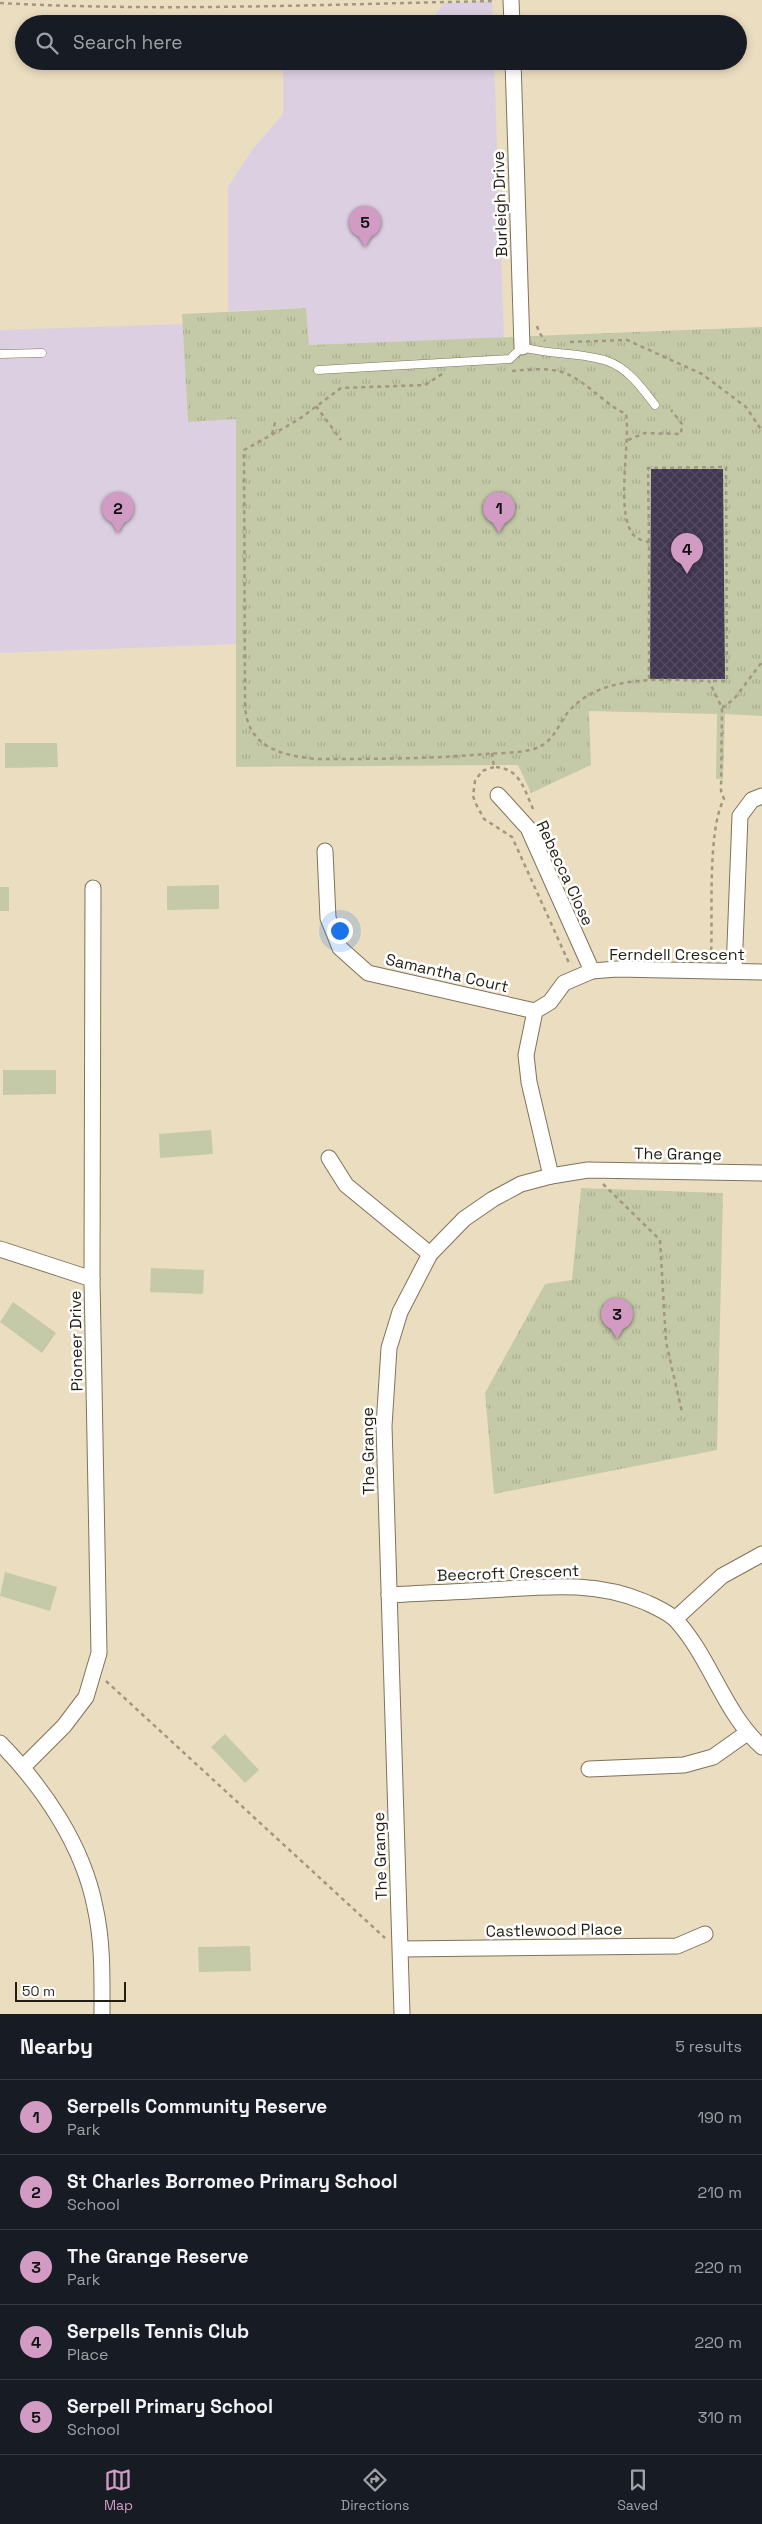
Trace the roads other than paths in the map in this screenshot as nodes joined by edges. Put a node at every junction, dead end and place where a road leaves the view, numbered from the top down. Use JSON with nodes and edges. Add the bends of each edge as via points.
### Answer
{"nodes":[{"id":1,"x":511,"y":0,"type":"edge"},
{"id":2,"x":512,"y":15,"type":"edge"},
{"id":3,"x":513,"y":70,"type":"edge"},
{"id":4,"x":522,"y":347,"type":"junction"},
{"id":5,"x":42,"y":353,"type":"dead end"},
{"id":6,"x":0,"y":354,"type":"edge"},
{"id":7,"x":318,"y":370,"type":"dead end"},
{"id":8,"x":655,"y":405,"type":"dead end"},
{"id":9,"x":498,"y":795,"type":"dead end"},
{"id":10,"x":762,"y":796,"type":"edge"},
{"id":11,"x":325,"y":851,"type":"dead end"},
{"id":12,"x":93,"y":888,"type":"dead end"},
{"id":13,"x":734,"y":971,"type":"junction"},
{"id":14,"x":592,"y":972,"type":"junction"},
{"id":15,"x":762,"y":972,"type":"edge"},
{"id":16,"x":535,"y":1011,"type":"junction"},
{"id":17,"x":329,"y":1158,"type":"dead end"},
{"id":18,"x":762,"y":1173,"type":"edge"},
{"id":19,"x":551,"y":1176,"type":"junction"},
{"id":20,"x":0,"y":1248,"type":"edge"},
{"id":21,"x":430,"y":1254,"type":"junction"},
{"id":22,"x":92,"y":1280,"type":"junction"},
{"id":23,"x":762,"y":1554,"type":"edge"},
{"id":24,"x":389,"y":1595,"type":"junction"},
{"id":25,"x":674,"y":1619,"type":"junction"},
{"id":26,"x":747,"y":1733,"type":"junction"},
{"id":27,"x":0,"y":1743,"type":"edge"},
{"id":28,"x":762,"y":1748,"type":"edge"},
{"id":29,"x":23,"y":1766,"type":"junction"},
{"id":30,"x":588,"y":1769,"type":"dead end"},
{"id":31,"x":705,"y":1934,"type":"dead end"},
{"id":32,"x":401,"y":1949,"type":"junction"},
{"id":33,"x":102,"y":2014,"type":"edge"},
{"id":34,"x":402,"y":2014,"type":"edge"}],
"edges":[{"from":1,"to":2,"type":"street"},
{"from":3,"to":4,"type":"street","name":"Burleigh Drive"},
{"from":4,"to":7,"type":"lane","via":[[510,359]]},
{"from":4,"to":8,"type":"lane","via":[[607,361],[637,380]]},
{"from":5,"to":6,"type":"lane"},
{"from":9,"to":14,"type":"street","name":"Rebecca Close","via":[[528,828]]},
{"from":10,"to":13,"type":"street","via":[[752,800],[740,816]]},
{"from":11,"to":16,"type":"street","name":"Samantha Court","via":[[328,918],[340,948],[368,973]]},
{"from":12,"to":22,"type":"street","name":"Pioneer Drive"},
{"from":13,"to":14,"type":"street","name":"Ferndell Crescent","via":[[617,969]]},
{"from":13,"to":15,"type":"street","name":"Ferndell Crescent"},
{"from":14,"to":16,"type":"street","name":"Ferndell Crescent","via":[[564,983],[550,1002]]},
{"from":16,"to":19,"type":"street","via":[[526,1055],[528,1082]]},
{"from":17,"to":21,"type":"street","via":[[346,1185]]},
{"from":18,"to":19,"type":"street","name":"The Grange","via":[[588,1170]]},
{"from":19,"to":21,"type":"street","name":"The Grange","via":[[521,1184],[493,1199],[464,1219]]},
{"from":20,"to":22,"type":"street"},
{"from":21,"to":24,"type":"street","name":"The Grange","via":[[400,1312],[388,1348],[384,1426]]},
{"from":22,"to":29,"type":"street","name":"Pioneer Drive","via":[[99,1653],[86,1697],[64,1726]]},
{"from":23,"to":25,"type":"street","via":[[722,1576]]},
{"from":24,"to":25,"type":"street","name":"Beecroft Crescent","via":[[566,1586],[621,1592],[665,1611]]},
{"from":24,"to":32,"type":"street","name":"The Grange"},
{"from":25,"to":26,"type":"street","name":"Beecroft Crescent","via":[[698,1650]]},
{"from":26,"to":28,"type":"street","name":"Beecroft Crescent"},
{"from":26,"to":30,"type":"street","via":[[713,1757],[684,1765]]},
{"from":27,"to":29,"type":"street"},
{"from":29,"to":33,"type":"street","via":[[76,1850],[95,1906],[102,1957]]},
{"from":31,"to":32,"type":"street","name":"Castlewood Place","via":[[677,1946]]},
{"from":32,"to":34,"type":"street","name":"The Grange"}]}
